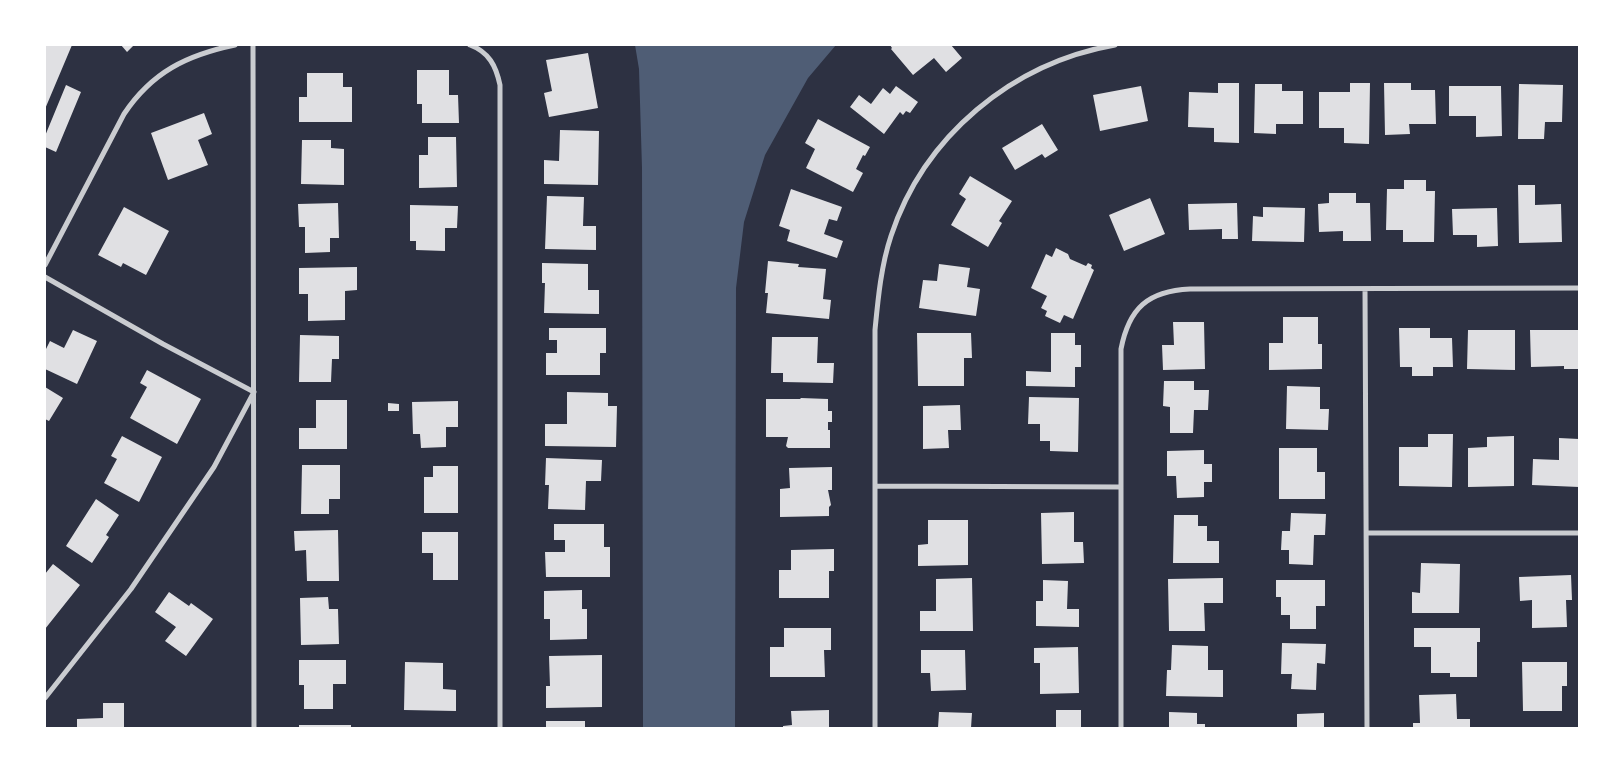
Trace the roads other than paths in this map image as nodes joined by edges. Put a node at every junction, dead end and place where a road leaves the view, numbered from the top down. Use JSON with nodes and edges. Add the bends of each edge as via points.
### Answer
{"nodes":[{"id":1,"x":235,"y":45,"type":"edge"},
{"id":2,"x":253,"y":45,"type":"edge"},
{"id":3,"x":470,"y":45,"type":"edge"},
{"id":4,"x":1115,"y":45,"type":"edge"},
{"id":5,"x":45,"y":265,"type":"edge"},
{"id":6,"x":45,"y":278,"type":"edge"},
{"id":7,"x":1579,"y":288,"type":"edge"},
{"id":8,"x":1365,"y":289,"type":"junction"},
{"id":9,"x":254,"y":392,"type":"junction"},
{"id":10,"x":875,"y":486,"type":"junction"},
{"id":11,"x":1121,"y":487,"type":"junction"},
{"id":12,"x":1367,"y":533,"type":"junction"},
{"id":13,"x":1579,"y":533,"type":"edge"},
{"id":14,"x":45,"y":698,"type":"edge"},
{"id":15,"x":254,"y":728,"type":"edge"},
{"id":16,"x":500,"y":728,"type":"edge"},
{"id":17,"x":875,"y":728,"type":"edge"},
{"id":18,"x":1121,"y":728,"type":"edge"},
{"id":19,"x":1367,"y":728,"type":"edge"}],
"edges":[{"from":1,"to":5,"type":"street","via":[[206,52],[172,66],[132,101]]},
{"from":2,"to":9,"type":"street"},
{"from":3,"to":16,"type":"street","via":[[492,60],[500,97]]},
{"from":4,"to":10,"type":"street","via":[[1079,54],[1031,74],[986,101],[935,153],[908,194],[885,257],[875,330]]},
{"from":6,"to":9,"type":"street"},
{"from":7,"to":8,"type":"street"},
{"from":8,"to":11,"type":"street","via":[[1178,290],[1155,296],[1144,304],[1128,322],[1121,349]]},
{"from":8,"to":12,"type":"street"},
{"from":9,"to":14,"type":"street","via":[[214,467],[136,580]]},
{"from":9,"to":15,"type":"street"},
{"from":10,"to":11,"type":"street"},
{"from":10,"to":17,"type":"street"},
{"from":11,"to":18,"type":"street"},
{"from":12,"to":13,"type":"street"},
{"from":12,"to":19,"type":"street"}]}
